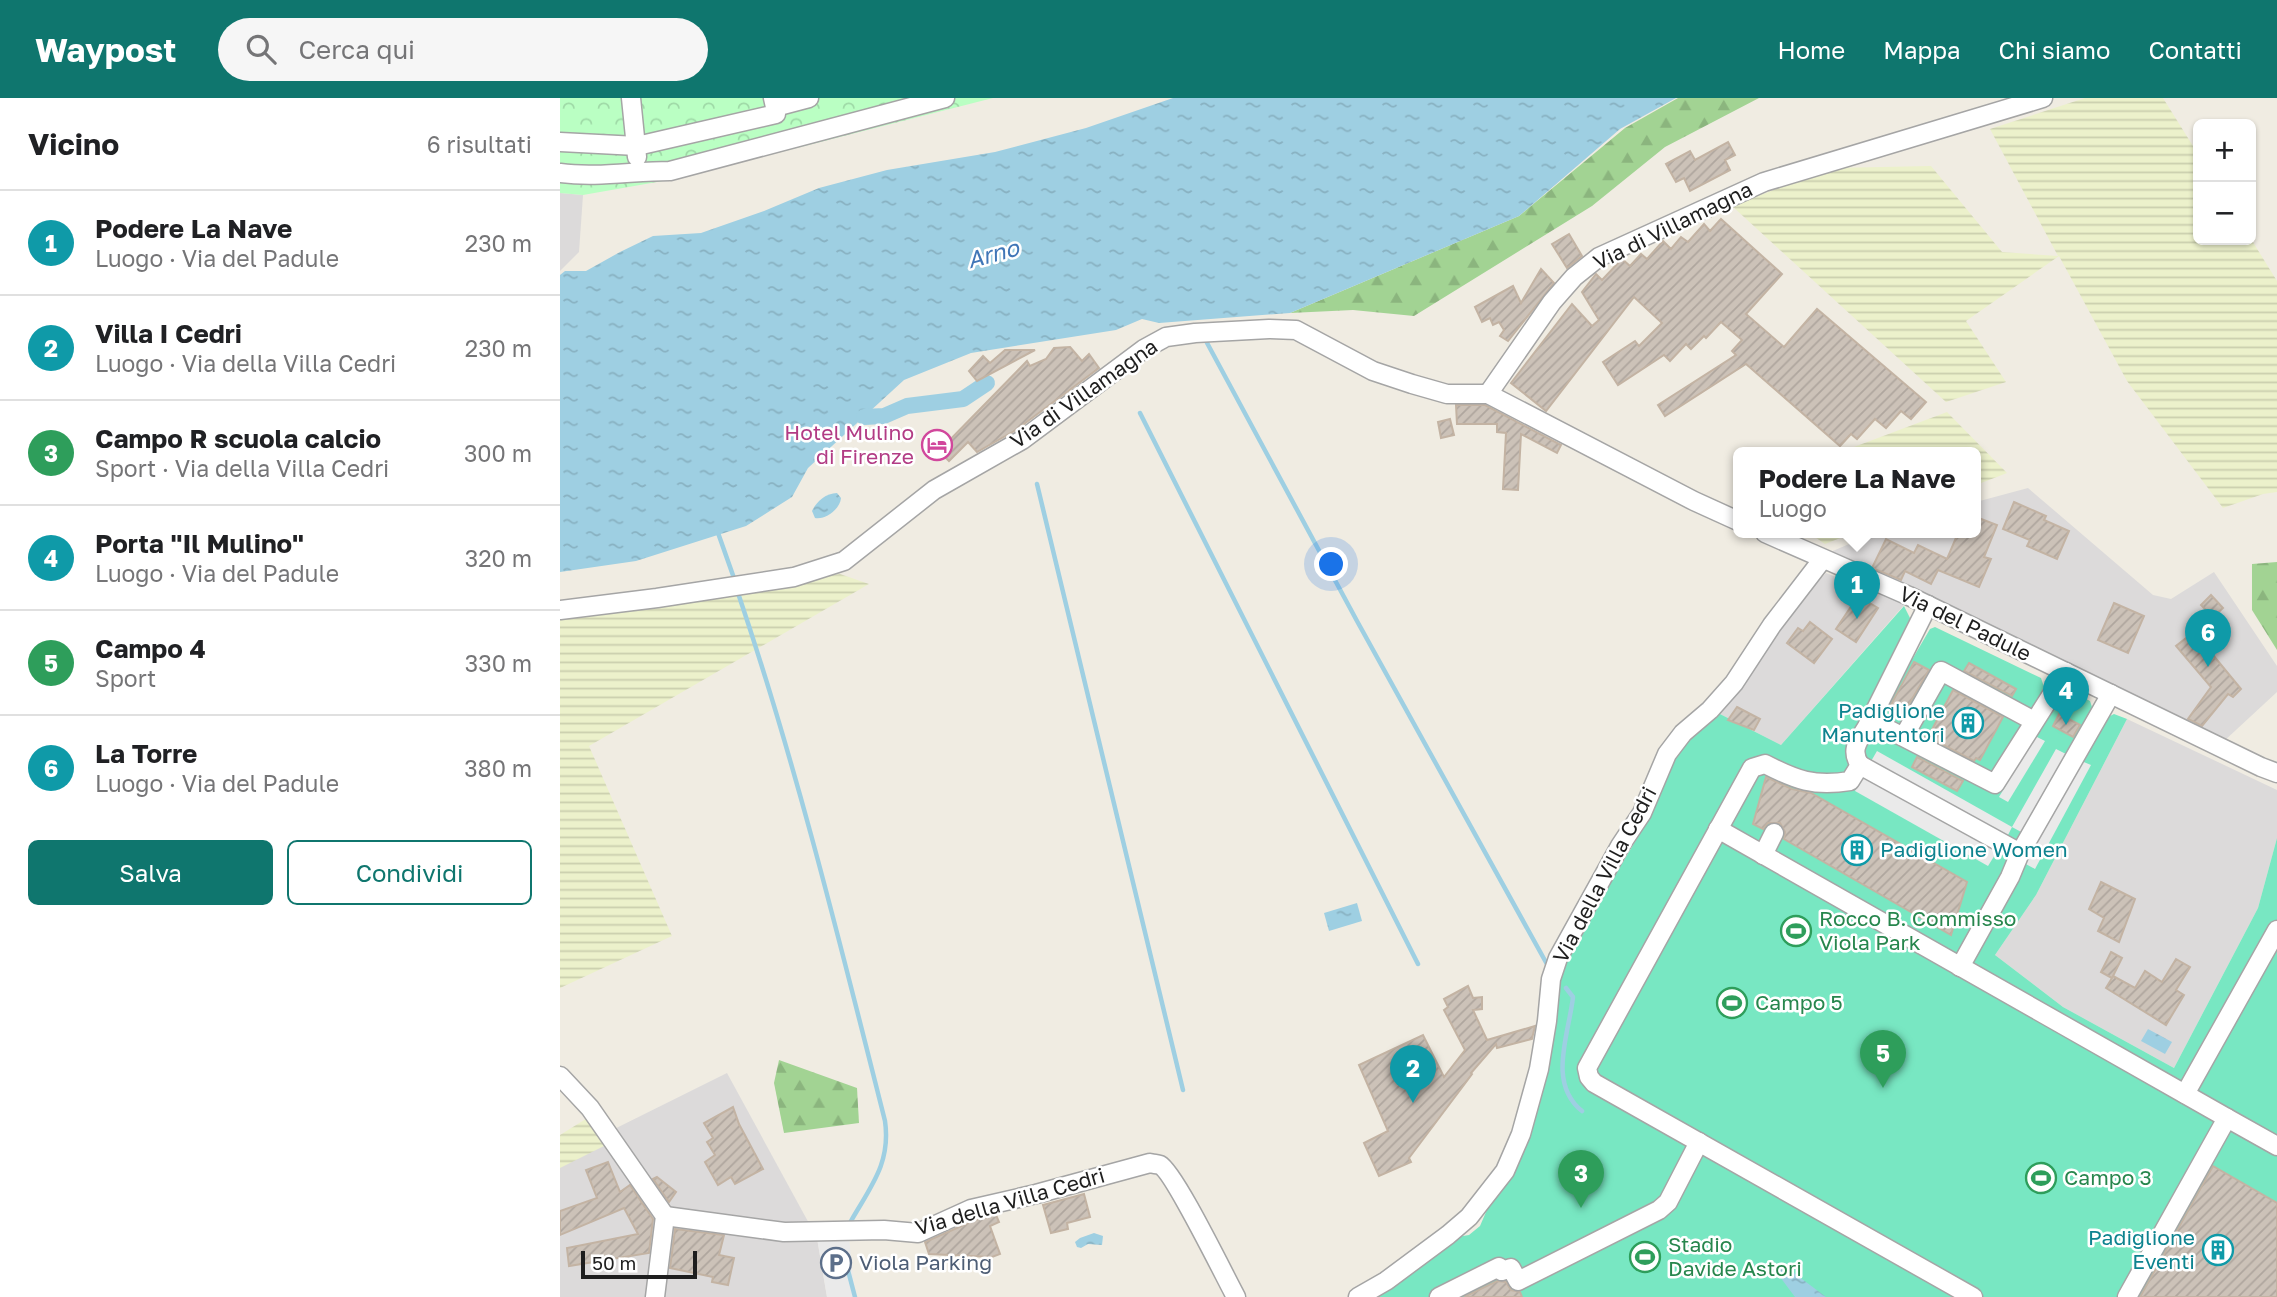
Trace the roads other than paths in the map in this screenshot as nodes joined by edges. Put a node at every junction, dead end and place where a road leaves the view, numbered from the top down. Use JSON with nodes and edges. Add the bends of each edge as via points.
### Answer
{"nodes":[{"id":1,"x":631,"y":98,"type":"edge"},
{"id":2,"x":809,"y":98,"type":"edge"},
{"id":3,"x":945,"y":98,"type":"edge"},
{"id":4,"x":2043,"y":98,"type":"edge"},
{"id":5,"x":774,"y":106,"type":"edge"},
{"id":6,"x":784,"y":141,"type":"junction"},
{"id":7,"x":560,"y":142,"type":"edge"},
{"id":8,"x":637,"y":146,"type":"junction"},
{"id":9,"x":638,"y":171,"type":"junction"},
{"id":10,"x":560,"y":173,"type":"edge"},
{"id":11,"x":1488,"y":394,"type":"junction"},
{"id":12,"x":1733,"y":519,"type":"edge"},
{"id":13,"x":1776,"y":538,"type":"edge"},
{"id":14,"x":1822,"y":560,"type":"junction"},
{"id":15,"x":1928,"y":605,"type":"junction"},
{"id":16,"x":560,"y":610,"type":"edge"},
{"id":17,"x":2066,"y":672,"type":"junction"},
{"id":18,"x":2110,"y":694,"type":"junction"},
{"id":19,"x":2034,"y":721,"type":"junction"},
{"id":20,"x":1868,"y":725,"type":"junction"},
{"id":21,"x":1903,"y":736,"type":"junction"},
{"id":22,"x":1860,"y":765,"type":"junction"},
{"id":23,"x":2277,"y":773,"type":"edge"},
{"id":24,"x":1718,"y":830,"type":"junction"},
{"id":25,"x":1774,"y":834,"type":"dead end"},
{"id":26,"x":2020,"y":853,"type":"junction"},
{"id":27,"x":1763,"y":855,"type":"junction"},
{"id":28,"x":2277,"y":930,"type":"edge"},
{"id":29,"x":1960,"y":967,"type":"junction"},
{"id":30,"x":560,"y":1076,"type":"edge"},
{"id":31,"x":2185,"y":1094,"type":"junction"},
{"id":32,"x":2227,"y":1118,"type":"junction"},
{"id":33,"x":1699,"y":1142,"type":"junction"},
{"id":34,"x":2277,"y":1146,"type":"edge"},
{"id":35,"x":665,"y":1216,"type":"junction"},
{"id":36,"x":655,"y":1297,"type":"edge"},
{"id":37,"x":1236,"y":1297,"type":"edge"},
{"id":38,"x":1358,"y":1297,"type":"edge"},
{"id":39,"x":1439,"y":1297,"type":"edge"},
{"id":40,"x":1973,"y":1297,"type":"edge"},
{"id":41,"x":2127,"y":1297,"type":"edge"}],
"edges":[{"from":1,"to":8,"type":"street"},
{"from":2,"to":5,"type":"street"},
{"from":3,"to":6,"type":"street"},
{"from":4,"to":11,"type":"street","name":"Via di Villamagna","via":[[1763,182],[1599,257],[1552,302]]},
{"from":5,"to":6,"type":"street"},
{"from":5,"to":8,"type":"street"},
{"from":6,"to":9,"type":"street","via":[[670,171]]},
{"from":7,"to":8,"type":"street"},
{"from":8,"to":9,"type":"street"},
{"from":9,"to":10,"type":"street"},
{"from":11,"to":12,"type":"street"},
{"from":11,"to":16,"type":"street","name":"Via di Villamagna","via":[[1447,394],[1412,384],[1373,371],[1296,330],[1166,337],[1090,387],[1022,440],[934,490],[844,561],[794,577]]},
{"from":13,"to":14,"type":"street","name":"Via del Padule"},
{"from":14,"to":15,"type":"street","name":"Via del Padule"},
{"from":14,"to":38,"type":"street","name":"Via della Villa Cedri","via":[[1734,683],[1667,754],[1642,813],[1558,958],[1539,1069],[1505,1171],[1448,1236]]},
{"from":15,"to":17,"type":"street","name":"Via del Padule"},
{"from":15,"to":20,"type":"street"},
{"from":17,"to":18,"type":"street","name":"Via del Padule"},
{"from":17,"to":19,"type":"street"},
{"from":18,"to":23,"type":"street","name":"Via del Padule"},
{"from":18,"to":26,"type":"street"},
{"from":19,"to":21,"type":"street","via":[[1995,784]]},
{"from":19,"to":21,"type":"street","via":[[1941,671]]},
{"from":20,"to":21,"type":"street","via":[[1878,724]]},
{"from":20,"to":22,"type":"street","via":[[1854,749]]},
{"from":22,"to":24,"type":"street","via":[[1850,781],[1837,783],[1797,781],[1765,764],[1757,765]]},
{"from":22,"to":26,"type":"street"},
{"from":24,"to":27,"type":"street"},
{"from":24,"to":33,"type":"street","via":[[1587,1068],[1594,1083]]},
{"from":25,"to":27,"type":"street"},
{"from":26,"to":29,"type":"street"},
{"from":27,"to":29,"type":"street"},
{"from":28,"to":31,"type":"street"},
{"from":29,"to":31,"type":"street"},
{"from":30,"to":35,"type":"street","via":[[590,1108]]},
{"from":31,"to":32,"type":"street"},
{"from":32,"to":34,"type":"street"},
{"from":32,"to":41,"type":"street"},
{"from":33,"to":39,"type":"street","via":[[1668,1202],[1659,1210],[1518,1281],[1511,1268],[1502,1271],[1499,1266]]},
{"from":33,"to":40,"type":"street"},
{"from":35,"to":36,"type":"street"},
{"from":35,"to":37,"type":"street","name":"Via della Villa Cedri","via":[[784,1232],[918,1233],[971,1209],[1150,1163],[1166,1171]]}]}
